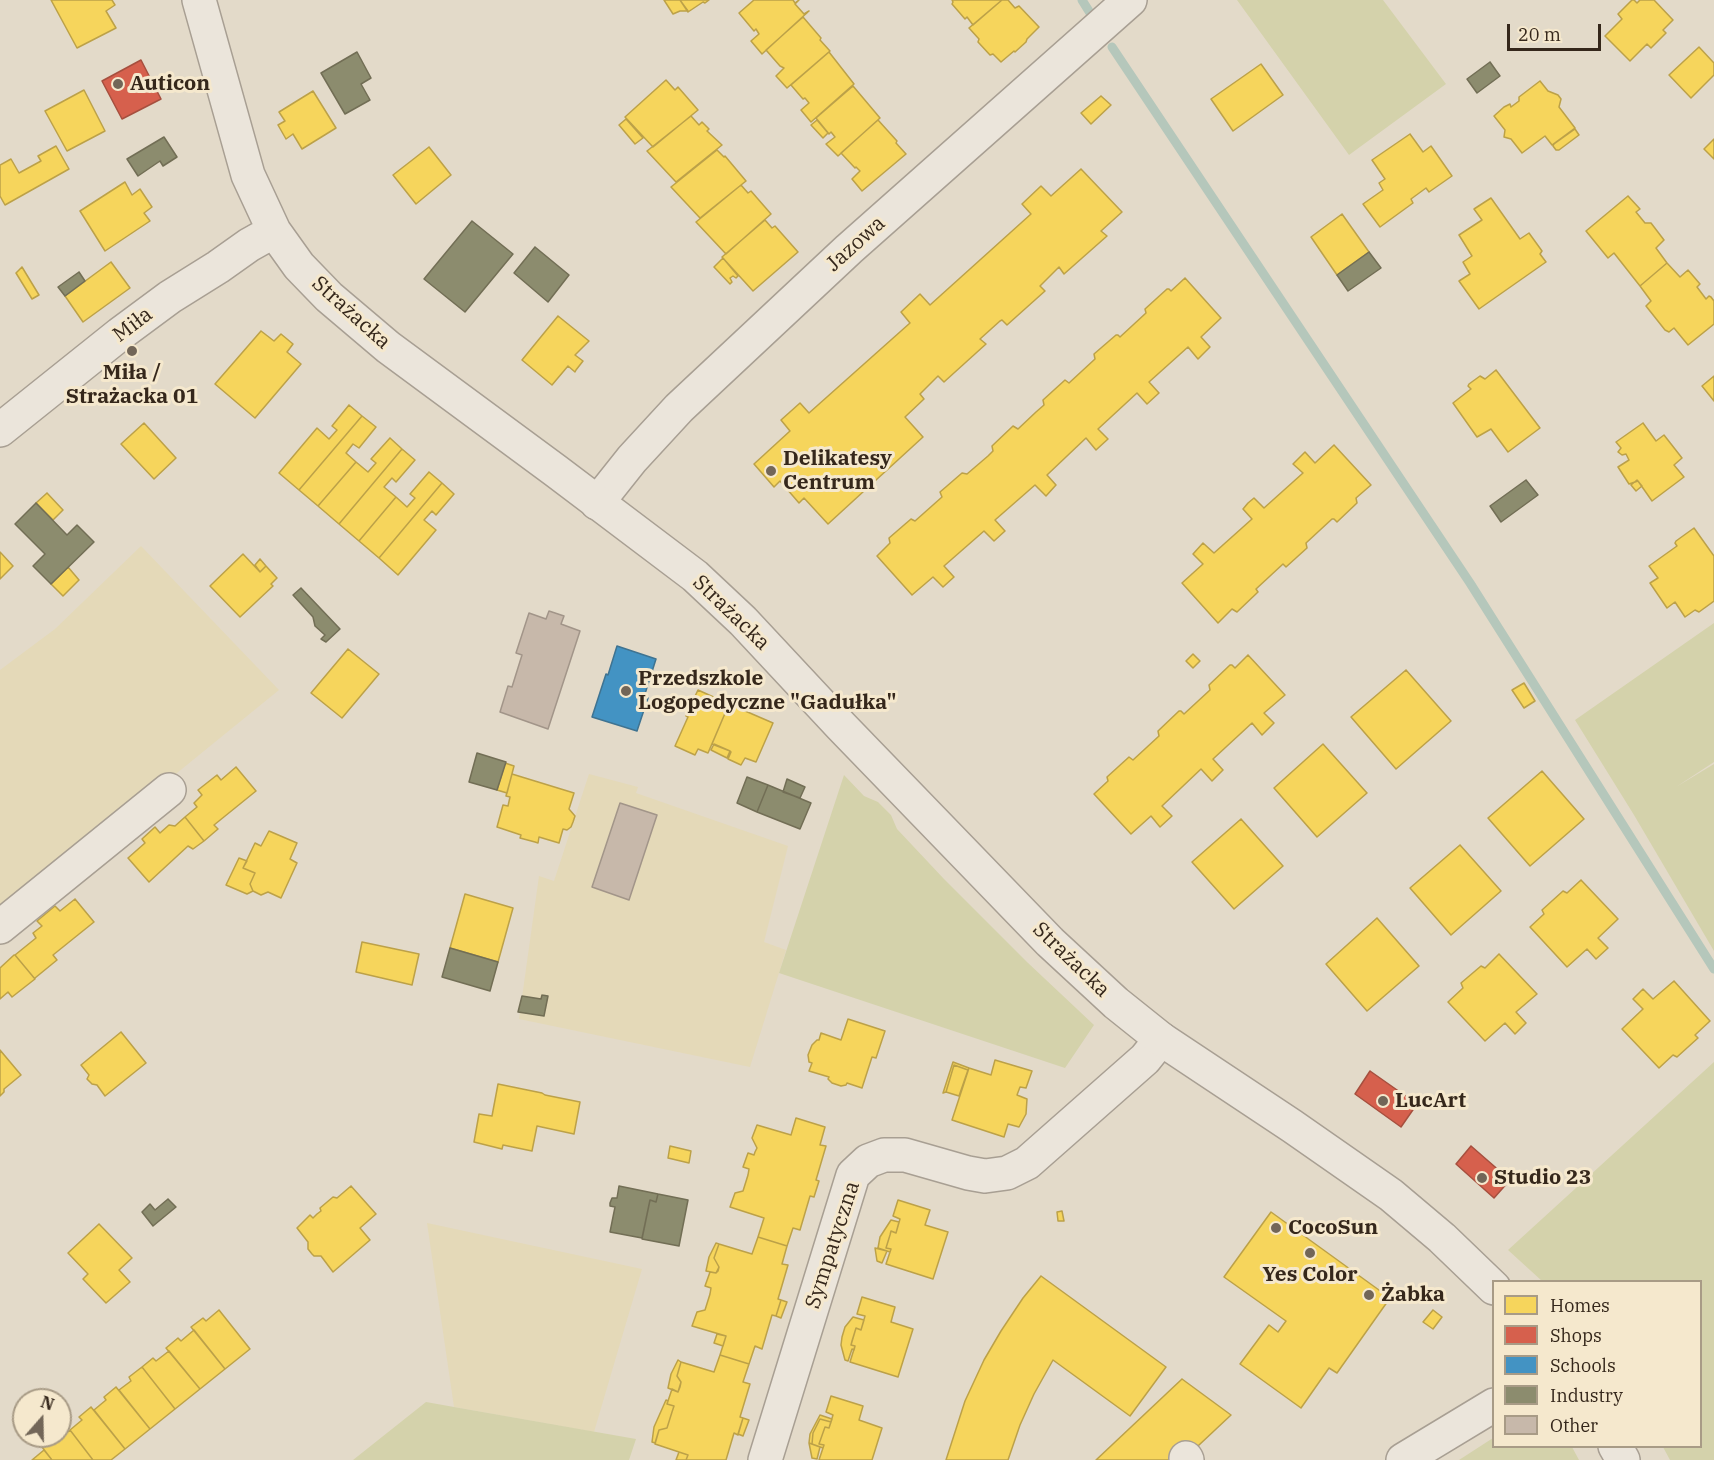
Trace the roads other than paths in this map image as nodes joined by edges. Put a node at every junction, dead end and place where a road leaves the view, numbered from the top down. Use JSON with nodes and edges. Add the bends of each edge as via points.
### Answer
{"nodes":[{"id":1,"x":199,"y":0,"type":"edge"},
{"id":2,"x":1130,"y":0,"type":"edge"},
{"id":3,"x":274,"y":231,"type":"junction"},
{"id":4,"x":0,"y":430,"type":"edge"},
{"id":5,"x":597,"y":503,"type":"junction"},
{"id":6,"x":169,"y":790,"type":"dead end"},
{"id":7,"x":0,"y":927,"type":"edge"},
{"id":8,"x":1161,"y":1039,"type":"junction"},
{"id":9,"x":1492,"y":1286,"type":"edge"},
{"id":10,"x":1492,"y":1406,"type":"edge"},
{"id":11,"x":765,"y":1460,"type":"edge"},
{"id":12,"x":1403,"y":1460,"type":"edge"}],
"edges":[{"from":1,"to":3,"type":"street","name":"Strażacka","via":[[248,176]]},
{"from":2,"to":5,"type":"street","name":"Jazowa","via":[[849,249],[679,408]]},
{"from":3,"to":4,"type":"street","name":"Miła","via":[[170,297]]},
{"from":3,"to":5,"type":"street","name":"Strażacka","via":[[299,266],[388,347]]},
{"from":5,"to":8,"type":"street","name":"Strażacka","via":[[695,576],[1050,942]]},
{"from":6,"to":7,"type":"street"},
{"from":8,"to":9,"type":"street","name":"Strażacka","via":[[1391,1195]]},
{"from":8,"to":11,"type":"street","name":"Sympatyczna","via":[[1145,1059],[1027,1163],[1007,1173],[985,1176],[905,1155],[884,1155],[868,1161],[853,1175]]},
{"from":10,"to":12,"type":"street"}]}
